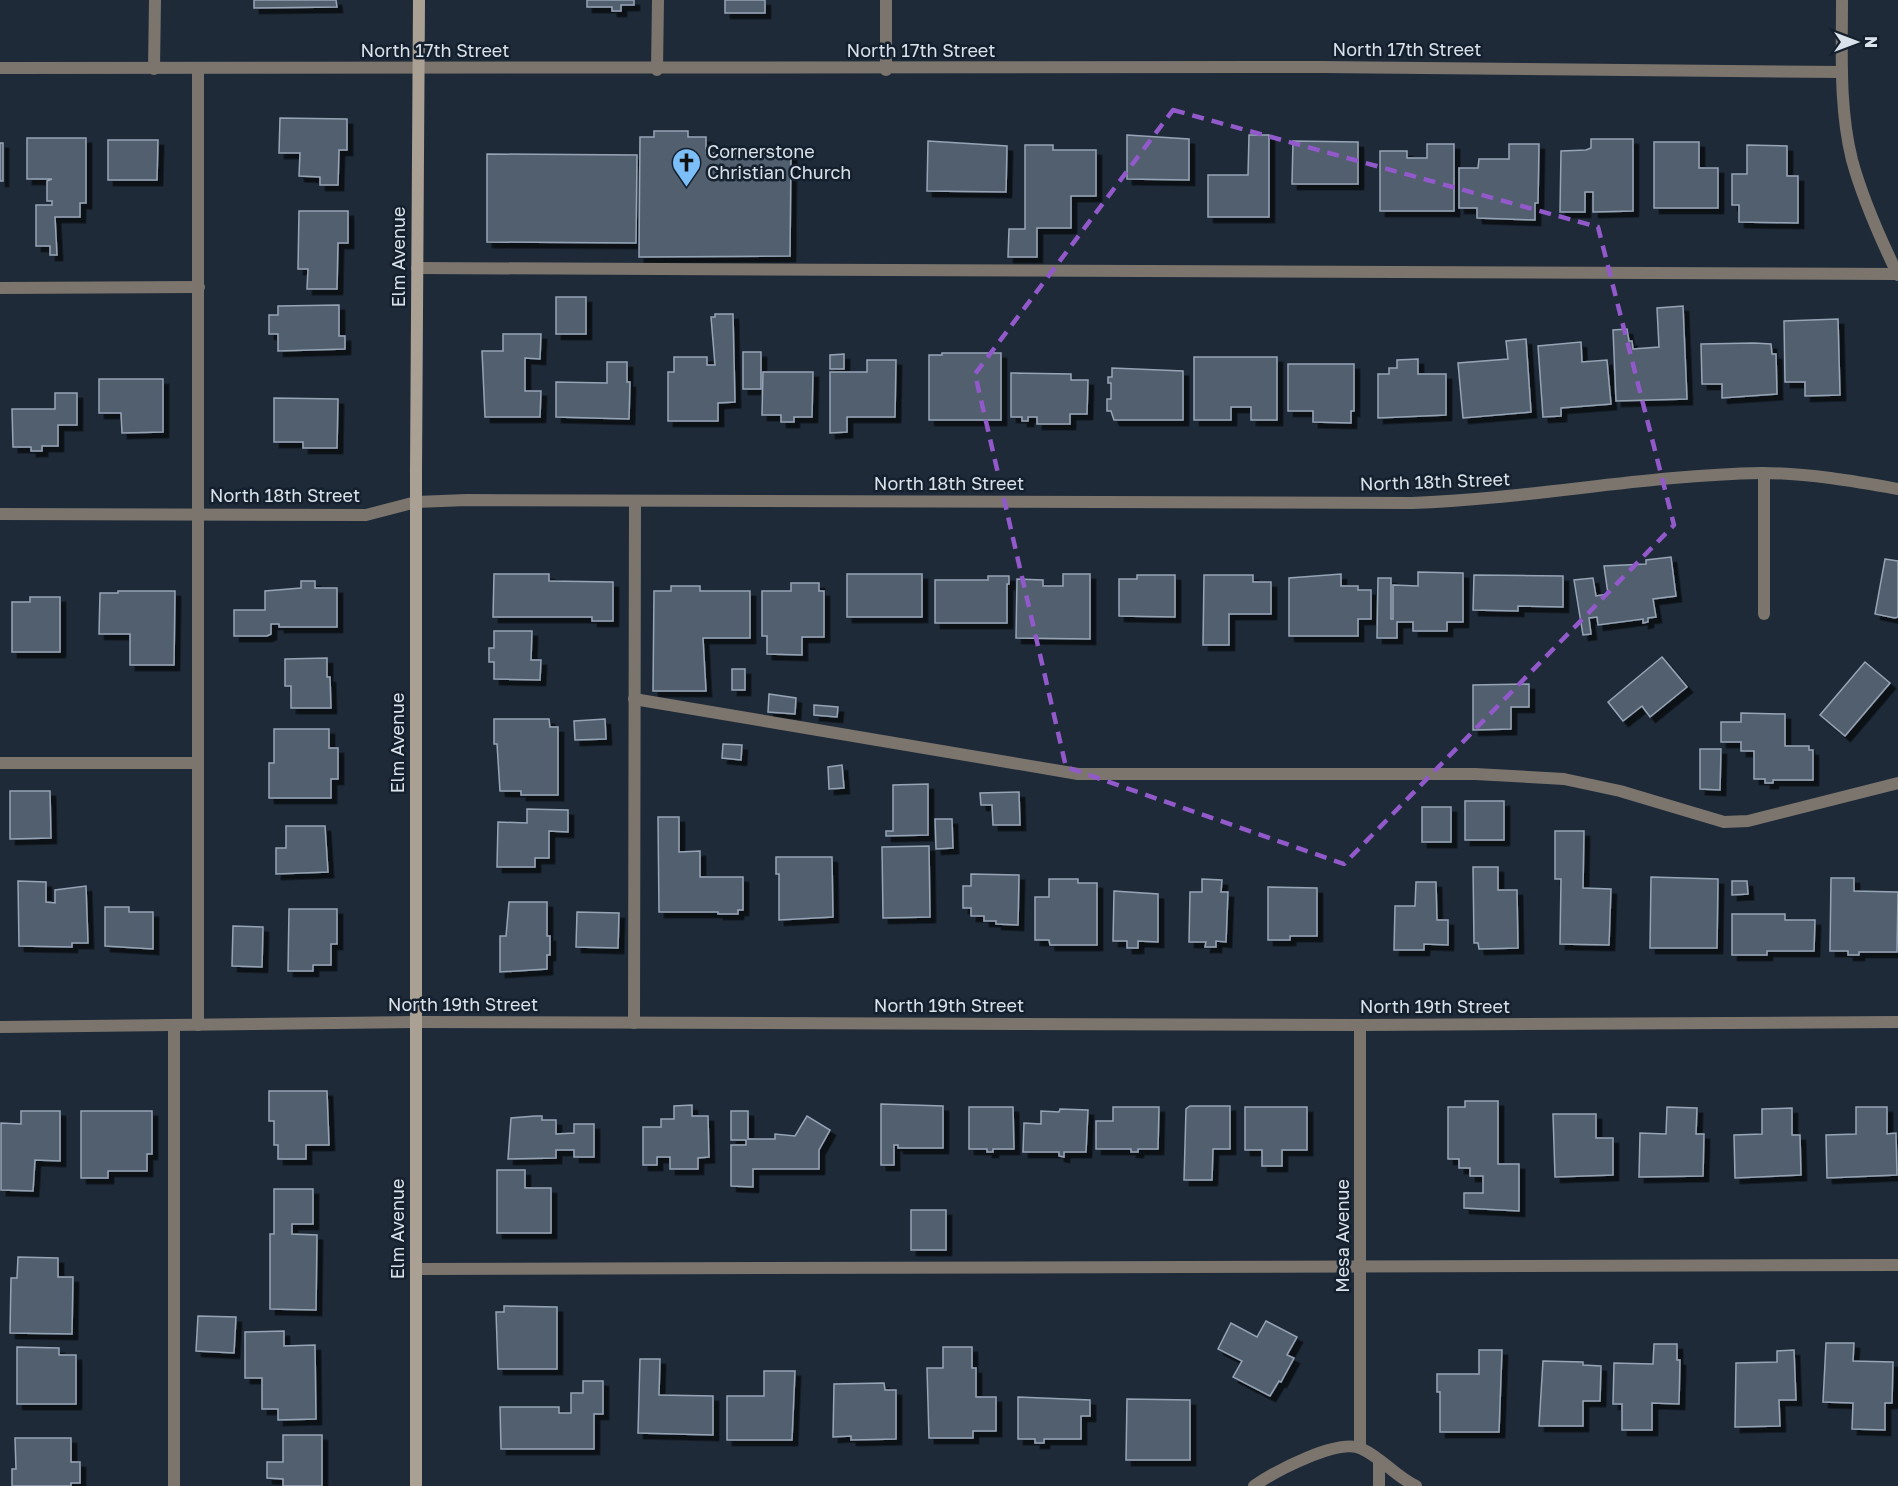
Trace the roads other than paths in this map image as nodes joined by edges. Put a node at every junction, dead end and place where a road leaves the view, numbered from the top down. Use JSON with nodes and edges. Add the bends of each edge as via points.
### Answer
{"nodes":[{"id":1,"x":154,"y":0,"type":"edge"},
{"id":2,"x":419,"y":0,"type":"edge"},
{"id":3,"x":658,"y":0,"type":"edge"},
{"id":4,"x":886,"y":0,"type":"edge"},
{"id":5,"x":1842,"y":0,"type":"edge"},
{"id":6,"x":0,"y":68,"type":"edge"},
{"id":7,"x":154,"y":69,"type":"junction"},
{"id":8,"x":198,"y":69,"type":"junction"},
{"id":9,"x":418,"y":69,"type":"junction"},
{"id":10,"x":657,"y":69,"type":"junction"},
{"id":11,"x":886,"y":69,"type":"junction"},
{"id":12,"x":1842,"y":72,"type":"junction"},
{"id":13,"x":417,"y":268,"type":"junction"},
{"id":14,"x":1898,"y":275,"type":"edge"},
{"id":15,"x":199,"y":287,"type":"junction"},
{"id":16,"x":0,"y":288,"type":"edge"},
{"id":17,"x":1764,"y":473,"type":"junction"},
{"id":18,"x":1898,"y":489,"type":"edge"},
{"id":19,"x":416,"y":502,"type":"junction"},
{"id":20,"x":635,"y":502,"type":"junction"},
{"id":21,"x":198,"y":513,"type":"junction"},
{"id":22,"x":0,"y":514,"type":"edge"},
{"id":23,"x":1764,"y":614,"type":"dead end"},
{"id":24,"x":634,"y":699,"type":"junction"},
{"id":25,"x":0,"y":763,"type":"edge"},
{"id":26,"x":198,"y":763,"type":"junction"},
{"id":27,"x":1898,"y":783,"type":"edge"},
{"id":28,"x":416,"y":1022,"type":"junction"},
{"id":29,"x":1898,"y":1022,"type":"edge"},
{"id":30,"x":634,"y":1023,"type":"junction"},
{"id":31,"x":198,"y":1025,"type":"junction"},
{"id":32,"x":1360,"y":1025,"type":"junction"},
{"id":33,"x":174,"y":1026,"type":"junction"},
{"id":34,"x":0,"y":1027,"type":"edge"},
{"id":35,"x":1898,"y":1264,"type":"edge"},
{"id":36,"x":1361,"y":1265,"type":"junction"},
{"id":37,"x":416,"y":1269,"type":"junction"},
{"id":38,"x":1360,"y":1448,"type":"junction"},
{"id":39,"x":1379,"y":1461,"type":"junction"},
{"id":40,"x":174,"y":1486,"type":"edge"},
{"id":41,"x":416,"y":1486,"type":"edge"},
{"id":42,"x":1254,"y":1486,"type":"edge"},
{"id":43,"x":1379,"y":1486,"type":"edge"},
{"id":44,"x":1416,"y":1486,"type":"edge"}],
"edges":[{"from":1,"to":7,"type":"street"},
{"from":2,"to":9,"type":"street","name":"Elm Avenue"},
{"from":3,"to":10,"type":"street"},
{"from":4,"to":11,"type":"street"},
{"from":5,"to":12,"type":"street"},
{"from":6,"to":7,"type":"street","name":"North 17th Street"},
{"from":7,"to":8,"type":"street","name":"North 17th Street"},
{"from":8,"to":9,"type":"street","name":"North 17th Street"},
{"from":8,"to":15,"type":"street"},
{"from":9,"to":10,"type":"street","name":"North 17th Street"},
{"from":9,"to":13,"type":"street","name":"Elm Avenue"},
{"from":10,"to":11,"type":"street","name":"North 17th Street"},
{"from":11,"to":12,"type":"street","name":"North 17th Street"},
{"from":12,"to":14,"type":"street","via":[[1852,160]]},
{"from":13,"to":14,"type":"street"},
{"from":13,"to":19,"type":"street","name":"Elm Avenue"},
{"from":15,"to":16,"type":"street"},
{"from":15,"to":21,"type":"street"},
{"from":17,"to":18,"type":"street","name":"North 18th Street"},
{"from":17,"to":20,"type":"street","name":"North 18th Street","via":[[1483,500],[1412,503]]},
{"from":17,"to":23,"type":"street"},
{"from":19,"to":20,"type":"street","name":"North 18th Street"},
{"from":19,"to":21,"type":"street","name":"North 18th Street","via":[[366,515]]},
{"from":19,"to":28,"type":"street","name":"Elm Avenue"},
{"from":20,"to":24,"type":"street"},
{"from":21,"to":22,"type":"street","name":"North 18th Street"},
{"from":21,"to":26,"type":"street"},
{"from":24,"to":27,"type":"street","via":[[1078,774],[1475,774],[1564,779],[1724,822],[1748,821]]},
{"from":24,"to":30,"type":"street"},
{"from":25,"to":26,"type":"street"},
{"from":26,"to":31,"type":"street"},
{"from":28,"to":30,"type":"street","name":"North 19th Street"},
{"from":28,"to":31,"type":"street","name":"North 19th Street"},
{"from":28,"to":37,"type":"street","name":"Elm Avenue"},
{"from":29,"to":32,"type":"street","name":"North 19th Street"},
{"from":30,"to":32,"type":"street","name":"North 19th Street"},
{"from":31,"to":33,"type":"street","name":"North 19th Street"},
{"from":32,"to":36,"type":"street","name":"Mesa Avenue"},
{"from":33,"to":34,"type":"street","name":"North 19th Street"},
{"from":33,"to":40,"type":"street"},
{"from":35,"to":36,"type":"street"},
{"from":36,"to":37,"type":"street"},
{"from":36,"to":38,"type":"street","name":"Mesa Avenue"},
{"from":37,"to":41,"type":"street","name":"Elm Avenue"},
{"from":38,"to":39,"type":"street"},
{"from":38,"to":42,"type":"street","via":[[1338,1448],[1301,1460]]},
{"from":39,"to":43,"type":"street"},
{"from":39,"to":44,"type":"street"}]}
